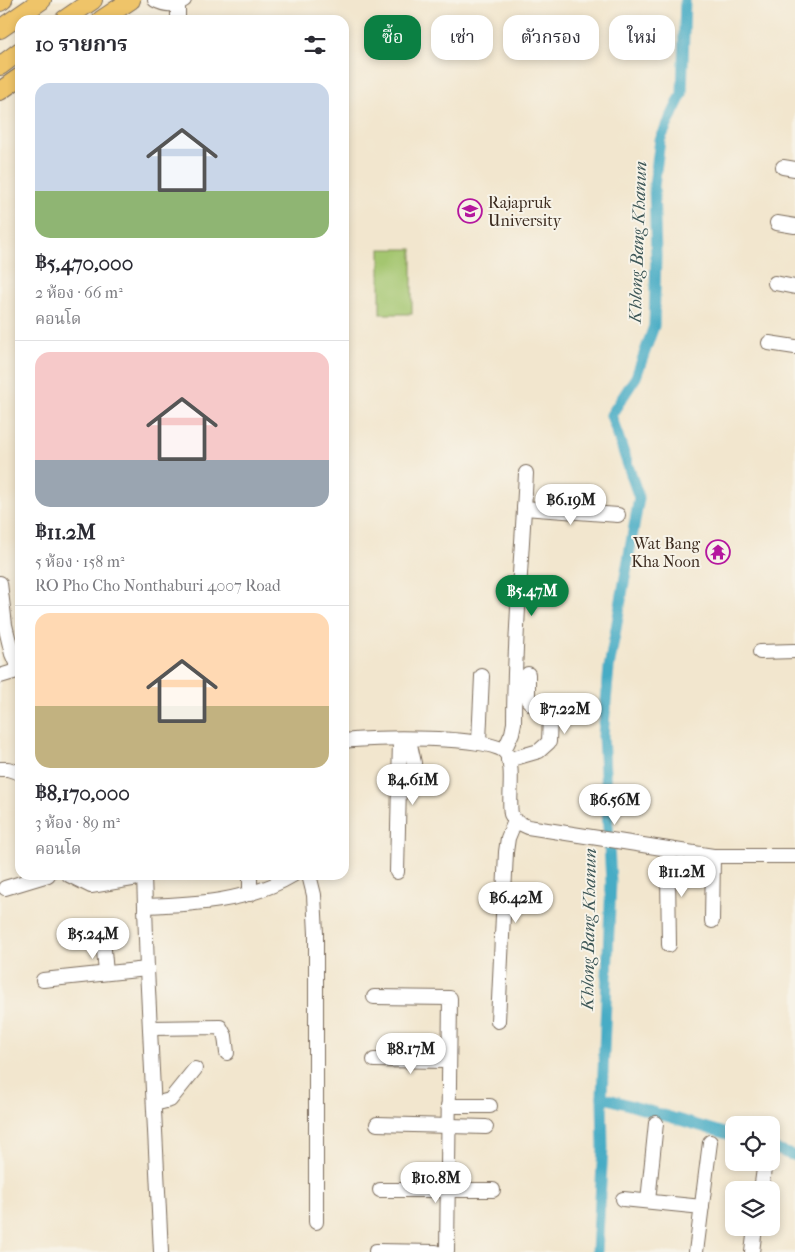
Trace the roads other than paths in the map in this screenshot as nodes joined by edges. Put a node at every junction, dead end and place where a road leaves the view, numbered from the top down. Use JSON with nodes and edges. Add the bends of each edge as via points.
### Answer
{"nodes":[{"id":1,"x":3,"y":0,"type":"edge"},
{"id":2,"x":42,"y":0,"type":"edge"},
{"id":3,"x":93,"y":0,"type":"edge"},
{"id":4,"x":131,"y":0,"type":"edge"},
{"id":5,"x":155,"y":0,"type":"edge"},
{"id":6,"x":0,"y":2,"type":"edge"},
{"id":7,"x":181,"y":2,"type":"edge"},
{"id":8,"x":20,"y":15,"type":"edge"},
{"id":9,"x":71,"y":15,"type":"edge"},
{"id":10,"x":109,"y":15,"type":"edge"},
{"id":11,"x":179,"y":15,"type":"edge"},
{"id":12,"x":15,"y":19,"type":"edge"},
{"id":13,"x":0,"y":29,"type":"edge"},
{"id":14,"x":15,"y":55,"type":"edge"},
{"id":15,"x":0,"y":66,"type":"edge"},
{"id":16,"x":15,"y":80,"type":"edge"},
{"id":17,"x":0,"y":91,"type":"edge"},
{"id":18,"x":777,"y":223,"type":"dead end"},
{"id":19,"x":795,"y":226,"type":"edge"},
{"id":20,"x":775,"y":284,"type":"dead end"},
{"id":21,"x":795,"y":287,"type":"edge"},
{"id":22,"x":769,"y":343,"type":"dead end"},
{"id":23,"x":795,"y":347,"type":"edge"},
{"id":24,"x":526,"y":473,"type":"dead end"},
{"id":25,"x":524,"y":508,"type":"junction"},
{"id":26,"x":618,"y":515,"type":"dead end"},
{"id":27,"x":0,"y":583,"type":"edge"},
{"id":28,"x":795,"y":651,"type":"edge"},
{"id":29,"x":760,"y":652,"type":"dead end"},
{"id":30,"x":15,"y":661,"type":"edge"},
{"id":31,"x":15,"y":671,"type":"edge"},
{"id":32,"x":528,"y":674,"type":"dead end"},
{"id":33,"x":0,"y":676,"type":"edge"},
{"id":34,"x":482,"y":676,"type":"dead end"},
{"id":35,"x":404,"y":740,"type":"junction"},
{"id":36,"x":349,"y":741,"type":"edge"},
{"id":37,"x":479,"y":741,"type":"junction"},
{"id":38,"x":506,"y":755,"type":"junction"},
{"id":39,"x":0,"y":769,"type":"edge"},
{"id":40,"x":15,"y":771,"type":"edge"},
{"id":41,"x":414,"y":778,"type":"dead end"},
{"id":42,"x":515,"y":821,"type":"junction"},
{"id":43,"x":670,"y":851,"type":"junction"},
{"id":44,"x":713,"y":856,"type":"junction"},
{"id":45,"x":795,"y":856,"type":"edge"},
{"id":46,"x":397,"y":872,"type":"dead end"},
{"id":47,"x":31,"y":880,"type":"edge"},
{"id":48,"x":79,"y":880,"type":"edge"},
{"id":49,"x":123,"y":880,"type":"edge"},
{"id":50,"x":144,"y":880,"type":"edge"},
{"id":51,"x":250,"y":880,"type":"edge"},
{"id":52,"x":282,"y":880,"type":"edge"},
{"id":53,"x":310,"y":880,"type":"edge"},
{"id":54,"x":5,"y":888,"type":"dead end"},
{"id":55,"x":250,"y":894,"type":"junction"},
{"id":56,"x":145,"y":906,"type":"junction"},
{"id":57,"x":712,"y":921,"type":"dead end"},
{"id":58,"x":103,"y":939,"type":"dead end"},
{"id":59,"x":669,"y":945,"type":"dead end"},
{"id":60,"x":147,"y":969,"type":"junction"},
{"id":61,"x":106,"y":973,"type":"junction"},
{"id":62,"x":43,"y":980,"type":"dead end"},
{"id":63,"x":374,"y":997,"type":"dead end"},
{"id":64,"x":498,"y":1021,"type":"dead end"},
{"id":65,"x":151,"y":1028,"type":"junction"},
{"id":66,"x":227,"y":1053,"type":"dead end"},
{"id":67,"x":374,"y":1060,"type":"dead end"},
{"id":68,"x":449,"y":1061,"type":"junction"},
{"id":69,"x":195,"y":1069,"type":"dead end"},
{"id":70,"x":154,"y":1104,"type":"junction"},
{"id":71,"x":448,"y":1106,"type":"junction"},
{"id":72,"x":490,"y":1106,"type":"dead end"},
{"id":73,"x":656,"y":1123,"type":"dead end"},
{"id":74,"x":377,"y":1124,"type":"dead end"},
{"id":75,"x":447,"y":1126,"type":"junction"},
{"id":76,"x":486,"y":1127,"type":"dead end"},
{"id":77,"x":710,"y":1142,"type":"dead end"},
{"id":78,"x":380,"y":1190,"type":"dead end"},
{"id":79,"x":447,"y":1190,"type":"junction"},
{"id":80,"x":493,"y":1190,"type":"dead end"},
{"id":81,"x":624,"y":1199,"type":"dead end"},
{"id":82,"x":648,"y":1201,"type":"junction"},
{"id":83,"x":702,"y":1207,"type":"junction"},
{"id":84,"x":316,"y":1222,"type":"dead end"},
{"id":85,"x":754,"y":1236,"type":"edge"},
{"id":86,"x":376,"y":1251,"type":"dead end"},
{"id":87,"x":162,"y":1252,"type":"edge"},
{"id":88,"x":436,"y":1252,"type":"edge"},
{"id":89,"x":447,"y":1252,"type":"edge"},
{"id":90,"x":696,"y":1252,"type":"edge"},
{"id":91,"x":752,"y":1252,"type":"edge"}],
"edges":[{"from":1,"to":6,"type":"main road"},
{"from":2,"to":8,"type":"main road"},
{"from":3,"to":9,"type":"main road"},
{"from":4,"to":10,"type":"main road"},
{"from":5,"to":7,"type":"street","via":[[166,4]]},
{"from":7,"to":11,"type":"street"},
{"from":12,"to":13,"type":"main road"},
{"from":14,"to":15,"type":"main road"},
{"from":16,"to":17,"type":"main road"},
{"from":18,"to":19,"type":"street"},
{"from":20,"to":21,"type":"street"},
{"from":22,"to":23,"type":"street"},
{"from":24,"to":25,"type":"street"},
{"from":25,"to":26,"type":"street"},
{"from":25,"to":38,"type":"street","via":[[519,558],[514,722]]},
{"from":27,"to":30,"type":"street"},
{"from":28,"to":29,"type":"street"},
{"from":31,"to":33,"type":"street"},
{"from":32,"to":38,"type":"street","via":[[528,700],[533,705],[546,708],[550,716],[550,742],[539,751]]},
{"from":34,"to":37,"type":"street"},
{"from":35,"to":36,"type":"street"},
{"from":35,"to":37,"type":"street"},
{"from":35,"to":41,"type":"street","via":[[414,764]]},
{"from":35,"to":46,"type":"street"},
{"from":37,"to":38,"type":"street","via":[[496,746]]},
{"from":38,"to":42,"type":"street","via":[[510,809]]},
{"from":39,"to":40,"type":"street"},
{"from":42,"to":43,"type":"street","via":[[536,829]]},
{"from":42,"to":64,"type":"street","via":[[506,852]]},
{"from":43,"to":44,"type":"street"},
{"from":43,"to":59,"type":"street"},
{"from":44,"to":45,"type":"street"},
{"from":44,"to":57,"type":"street"},
{"from":47,"to":54,"type":"street"},
{"from":48,"to":49,"type":"street","via":[[91,886]]},
{"from":50,"to":56,"type":"street"},
{"from":51,"to":55,"type":"street"},
{"from":52,"to":55,"type":"street"},
{"from":53,"to":84,"type":"street","via":[[316,934]]},
{"from":55,"to":56,"type":"street","via":[[206,903]]},
{"from":56,"to":60,"type":"street"},
{"from":58,"to":61,"type":"street"},
{"from":60,"to":61,"type":"street"},
{"from":60,"to":65,"type":"street"},
{"from":61,"to":62,"type":"street"},
{"from":63,"to":68,"type":"street","via":[[450,998]]},
{"from":65,"to":66,"type":"street","via":[[220,1028],[225,1036]]},
{"from":65,"to":70,"type":"street"},
{"from":67,"to":68,"type":"street"},
{"from":68,"to":71,"type":"street"},
{"from":69,"to":70,"type":"street","via":[[170,1100]]},
{"from":70,"to":87,"type":"street"},
{"from":71,"to":72,"type":"street"},
{"from":71,"to":75,"type":"street"},
{"from":73,"to":82,"type":"street"},
{"from":74,"to":75,"type":"street"},
{"from":75,"to":76,"type":"street"},
{"from":75,"to":79,"type":"street"},
{"from":77,"to":83,"type":"street"},
{"from":78,"to":79,"type":"street"},
{"from":79,"to":80,"type":"street"},
{"from":79,"to":89,"type":"street"},
{"from":81,"to":82,"type":"street"},
{"from":82,"to":83,"type":"street"},
{"from":83,"to":90,"type":"street"},
{"from":85,"to":91,"type":"street"},
{"from":86,"to":88,"type":"street"}]}
